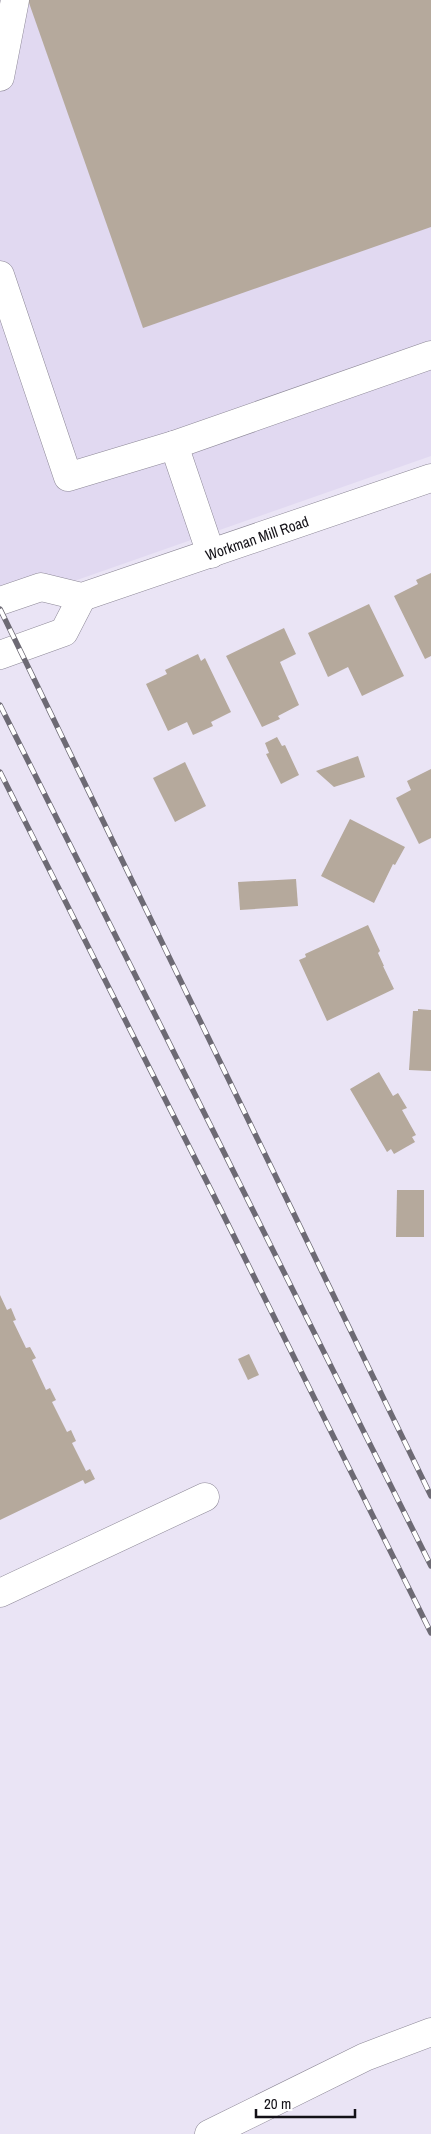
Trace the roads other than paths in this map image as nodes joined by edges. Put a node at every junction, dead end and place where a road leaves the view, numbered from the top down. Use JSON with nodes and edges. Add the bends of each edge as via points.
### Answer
{"nodes":[{"id":1,"x":15,"y":0,"type":"edge"},
{"id":2,"x":0,"y":77,"type":"edge"},
{"id":3,"x":0,"y":275,"type":"edge"},
{"id":4,"x":431,"y":354,"type":"edge"},
{"id":5,"x":174,"y":445,"type":"junction"},
{"id":6,"x":431,"y":478,"type":"edge"},
{"id":7,"x":210,"y":554,"type":"junction"},
{"id":8,"x":82,"y":597,"type":"junction"},
{"id":9,"x":0,"y":601,"type":"edge"},
{"id":10,"x":0,"y":655,"type":"edge"},
{"id":11,"x":205,"y":1497,"type":"dead end"},
{"id":12,"x":0,"y":1593,"type":"edge"},
{"id":13,"x":431,"y":2032,"type":"edge"},
{"id":14,"x":209,"y":2134,"type":"edge"}],
"edges":[{"from":1,"to":2,"type":"street"},
{"from":3,"to":5,"type":"street","via":[[68,477]]},
{"from":4,"to":5,"type":"street"},
{"from":5,"to":7,"type":"street"},
{"from":6,"to":7,"type":"street","name":"Workman Mill Road"},
{"from":7,"to":8,"type":"street","name":"Workman Mill Road"},
{"from":8,"to":9,"type":"street","via":[[41,587]]},
{"from":8,"to":10,"type":"street","via":[[64,632]]},
{"from":11,"to":12,"type":"street"},
{"from":13,"to":14,"type":"street","via":[[365,2057]]}]}
